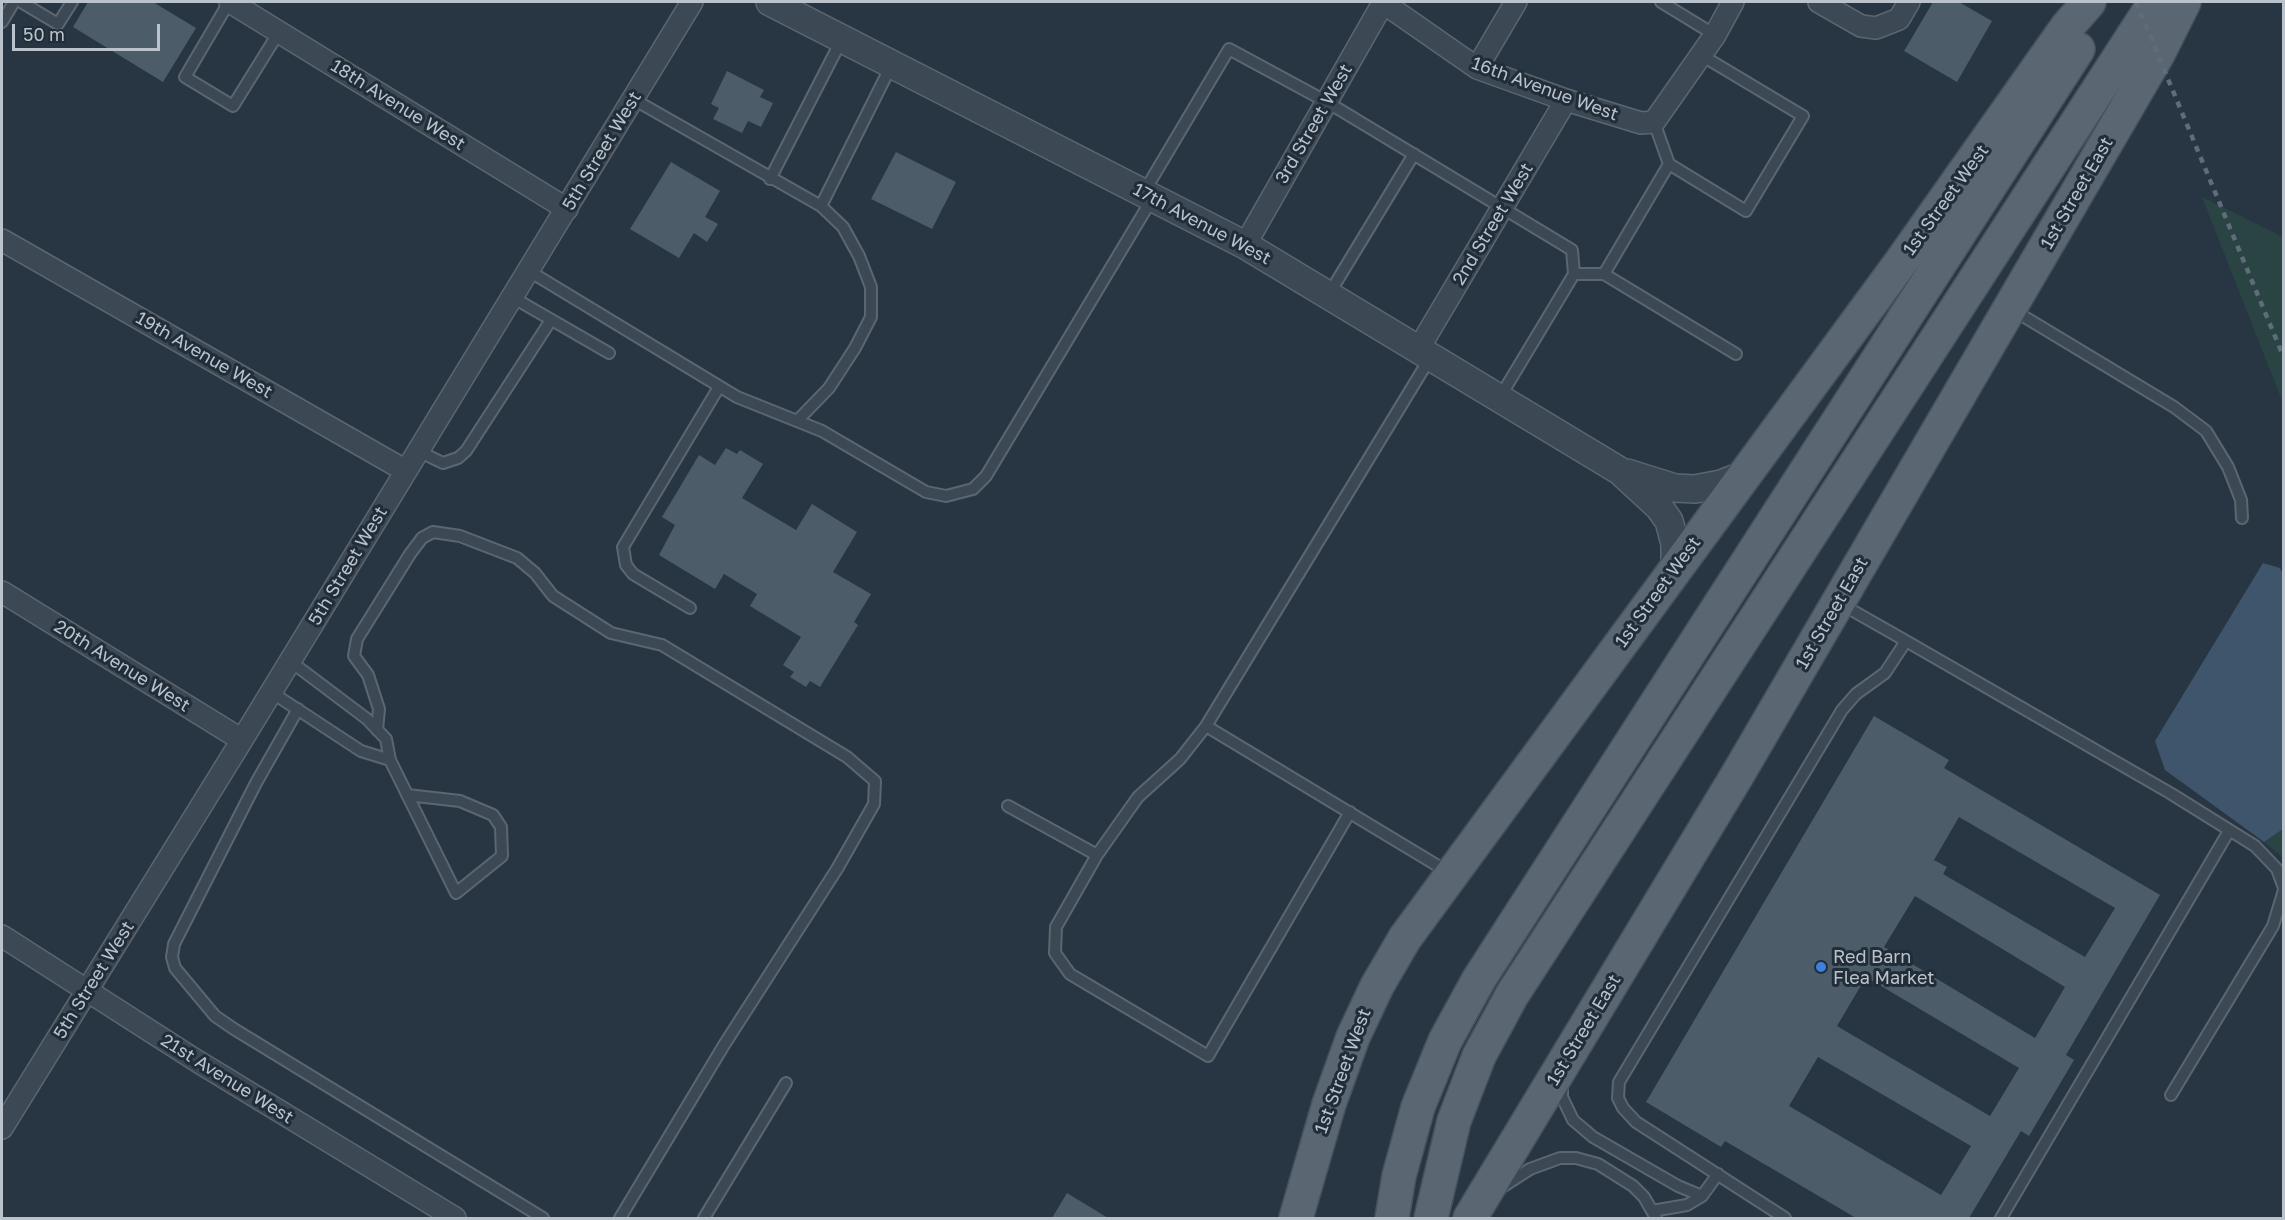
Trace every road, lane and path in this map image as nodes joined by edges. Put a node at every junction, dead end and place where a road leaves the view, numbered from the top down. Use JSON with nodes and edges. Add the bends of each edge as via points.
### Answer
{"nodes":[{"id":1,"x":14,"y":2,"type":"edge"},
{"id":2,"x":21,"y":2,"type":"edge"},
{"id":3,"x":72,"y":2,"type":"edge"},
{"id":4,"x":229,"y":2,"type":"edge"},
{"id":5,"x":692,"y":2,"type":"edge"},
{"id":6,"x":770,"y":2,"type":"edge"},
{"id":7,"x":1382,"y":2,"type":"edge"},
{"id":8,"x":1516,"y":2,"type":"edge"},
{"id":9,"x":1661,"y":2,"type":"edge"},
{"id":10,"x":1734,"y":2,"type":"edge"},
{"id":11,"x":1820,"y":2,"type":"edge"},
{"id":12,"x":1909,"y":2,"type":"edge"},
{"id":13,"x":2089,"y":2,"type":"edge"},
{"id":14,"x":2101,"y":2,"type":"edge"},
{"id":15,"x":2155,"y":2,"type":"edge"},
{"id":16,"x":2184,"y":2,"type":"edge"},
{"id":17,"x":2,"y":22,"type":"edge"},
{"id":18,"x":279,"y":32,"type":"junction"},
{"id":19,"x":1714,"y":35,"type":"junction"},
{"id":20,"x":842,"y":39,"type":"junction"},
{"id":21,"x":1701,"y":55,"type":"junction"},
{"id":22,"x":892,"y":64,"type":"junction"},
{"id":23,"x":1476,"y":68,"type":"junction"},
{"id":24,"x":633,"y":99,"type":"junction"},
{"id":25,"x":1566,"y":100,"type":"junction"},
{"id":26,"x":1327,"y":102,"type":"junction"},
{"id":27,"x":1654,"y":122,"type":"junction"},
{"id":28,"x":1414,"y":154,"type":"junction"},
{"id":29,"x":1669,"y":164,"type":"junction"},
{"id":30,"x":770,"y":179,"type":"junction"},
{"id":31,"x":1148,"y":195,"type":"junction"},
{"id":32,"x":821,"y":206,"type":"junction"},
{"id":33,"x":1503,"y":207,"type":"junction"},
{"id":34,"x":567,"y":209,"type":"junction"},
{"id":35,"x":2,"y":240,"type":"edge"},
{"id":36,"x":1245,"y":245,"type":"junction"},
{"id":37,"x":529,"y":271,"type":"junction"},
{"id":38,"x":1574,"y":273,"type":"junction"},
{"id":39,"x":1604,"y":274,"type":"junction"},
{"id":40,"x":1329,"y":294,"type":"junction"},
{"id":41,"x":512,"y":297,"type":"junction"},
{"id":42,"x":2010,"y":308,"type":"junction"},
{"id":43,"x":551,"y":320,"type":"junction"},
{"id":44,"x":1425,"y":352,"type":"junction"},
{"id":45,"x":609,"y":353,"type":"dead end"},
{"id":46,"x":1736,"y":354,"type":"dead end"},
{"id":47,"x":720,"y":387,"type":"junction"},
{"id":48,"x":1500,"y":398,"type":"junction"},
{"id":49,"x":798,"y":421,"type":"junction"},
{"id":50,"x":418,"y":451,"type":"junction"},
{"id":51,"x":406,"y":471,"type":"junction"},
{"id":52,"x":1620,"y":471,"type":"junction"},
{"id":53,"x":1744,"y":475,"type":"junction"},
{"id":54,"x":2242,"y":518,"type":"dead end"},
{"id":55,"x":1675,"y":568,"type":"junction"},
{"id":56,"x":2,"y":592,"type":"edge"},
{"id":57,"x":1838,"y":603,"type":"junction"},
{"id":58,"x":690,"y":608,"type":"dead end"},
{"id":59,"x":1906,"y":641,"type":"junction"},
{"id":60,"x":290,"y":661,"type":"junction"},
{"id":61,"x":271,"y":692,"type":"junction"},
{"id":62,"x":298,"y":710,"type":"junction"},
{"id":63,"x":1206,"y":726,"type":"junction"},
{"id":64,"x":377,"y":730,"type":"junction"},
{"id":65,"x":242,"y":740,"type":"junction"},
{"id":66,"x":390,"y":760,"type":"junction"},
{"id":67,"x":407,"y":795,"type":"junction"},
{"id":68,"x":1008,"y":806,"type":"dead end"},
{"id":69,"x":1350,"y":812,"type":"junction"},
{"id":70,"x":2229,"y":831,"type":"junction"},
{"id":71,"x":1098,"y":855,"type":"junction"},
{"id":72,"x":1451,"y":873,"type":"junction"},
{"id":73,"x":2283,"y":889,"type":"edge"},
{"id":74,"x":2,"y":936,"type":"edge"},
{"id":75,"x":88,"y":990,"type":"junction"},
{"id":76,"x":1561,"y":1068,"type":"junction"},
{"id":77,"x":786,"y":1083,"type":"dead end"},
{"id":78,"x":2171,"y":1095,"type":"dead end"},
{"id":79,"x":2,"y":1128,"type":"edge"},
{"id":80,"x":1718,"y":1174,"type":"junction"},
{"id":81,"x":1702,"y":1196,"type":"junction"},
{"id":82,"x":1476,"y":1209,"type":"edge"},
{"id":83,"x":1654,"y":1215,"type":"edge"},
{"id":84,"x":454,"y":1218,"type":"edge"},
{"id":85,"x":543,"y":1218,"type":"edge"},
{"id":86,"x":620,"y":1218,"type":"edge"},
{"id":87,"x":704,"y":1218,"type":"edge"},
{"id":88,"x":1296,"y":1218,"type":"edge"},
{"id":89,"x":1392,"y":1218,"type":"edge"},
{"id":90,"x":1431,"y":1218,"type":"edge"},
{"id":91,"x":1785,"y":1218,"type":"edge"},
{"id":92,"x":2001,"y":1218,"type":"edge"}],
"edges":[{"from":1,"to":17,"type":"lane"},
{"from":2,"to":3,"type":"lane","via":[[58,24]]},
{"from":4,"to":18,"type":"street","name":"18th Avenue West"},
{"from":4,"to":18,"type":"lane","via":[[185,77],[232,106]]},
{"from":5,"to":24,"type":"street","name":"5th Street West"},
{"from":6,"to":20,"type":"street","name":"17th Avenue West"},
{"from":7,"to":23,"type":"street","name":"16th Avenue West"},
{"from":7,"to":26,"type":"street","name":"3rd Street West"},
{"from":8,"to":23,"type":"street"},
{"from":9,"to":19,"type":"lane"},
{"from":10,"to":19,"type":"street"},
{"from":11,"to":12,"type":"street","via":[[1870,28],[1884,27],[1899,19]]},
{"from":13,"to":53,"type":"main road","name":"1st Street West","via":[[2067,27]]},
{"from":14,"to":89,"type":"main road","name":"1st Street West","via":[[2085,39],[1474,987],[1445,1041],[1418,1107]]},
{"from":15,"to":90,"type":"main road","via":[[1512,995],[1479,1056],[1462,1099],[1444,1154]]},
{"from":16,"to":42,"type":"main road","name":"1st Street East"},
{"from":18,"to":34,"type":"street","name":"18th Avenue West"},
{"from":19,"to":21,"type":"street"},
{"from":20,"to":22,"type":"street","name":"17th Avenue West"},
{"from":20,"to":30,"type":"lane"},
{"from":21,"to":27,"type":"street"},
{"from":21,"to":29,"type":"lane","via":[[1803,116],[1746,211]]},
{"from":22,"to":31,"type":"street","name":"17th Avenue West"},
{"from":22,"to":32,"type":"lane"},
{"from":23,"to":25,"type":"street","name":"16th Avenue West"},
{"from":24,"to":30,"type":"lane"},
{"from":24,"to":34,"type":"street","name":"5th Street West"},
{"from":25,"to":27,"type":"street","name":"16th Avenue West","via":[[1641,123]]},
{"from":25,"to":33,"type":"street","name":"2nd Street West"},
{"from":26,"to":28,"type":"lane"},
{"from":26,"to":31,"type":"lane","via":[[1229,49]]},
{"from":26,"to":36,"type":"street","name":"3rd Street West"},
{"from":27,"to":29,"type":"lane"},
{"from":28,"to":33,"type":"lane"},
{"from":28,"to":40,"type":"lane"},
{"from":29,"to":39,"type":"lane"},
{"from":30,"to":32,"type":"lane"},
{"from":31,"to":36,"type":"street","name":"17th Avenue West"},
{"from":31,"to":49,"type":"lane","via":[[1032,402],[986,476],[973,489],[946,496],[926,492]]},
{"from":32,"to":49,"type":"lane","via":[[843,227],[859,256],[871,287],[871,317],[829,388]]},
{"from":33,"to":38,"type":"lane","via":[[1572,250]]},
{"from":33,"to":44,"type":"street","name":"2nd Street West"},
{"from":34,"to":37,"type":"street","name":"5th Street West"},
{"from":35,"to":51,"type":"street","name":"19th Avenue West"},
{"from":36,"to":40,"type":"street","name":"17th Avenue West"},
{"from":37,"to":41,"type":"street","name":"5th Street West"},
{"from":37,"to":47,"type":"lane"},
{"from":38,"to":39,"type":"lane"},
{"from":38,"to":48,"type":"lane"},
{"from":39,"to":46,"type":"lane"},
{"from":40,"to":44,"type":"street","name":"17th Avenue West"},
{"from":41,"to":43,"type":"lane"},
{"from":41,"to":50,"type":"street","name":"5th Street West"},
{"from":42,"to":54,"type":"lane","via":[[2174,407],[2206,431],[2229,467],[2241,501]]},
{"from":42,"to":57,"type":"main road","name":"1st Street East"},
{"from":43,"to":45,"type":"lane"},
{"from":43,"to":50,"type":"lane","via":[[459,458],[443,463]]},
{"from":44,"to":48,"type":"street","name":"17th Avenue West"},
{"from":44,"to":63,"type":"lane"},
{"from":47,"to":49,"type":"lane"},
{"from":47,"to":58,"type":"lane","via":[[624,547],[626,566],[633,574]]},
{"from":48,"to":52,"type":"street","name":"17th Avenue West"},
{"from":50,"to":51,"type":"street","name":"5th Street West"},
{"from":51,"to":60,"type":"street","name":"5th Street West"},
{"from":52,"to":53,"type":"street","name":"17th Avenue West","via":[[1685,489],[1710,487]]},
{"from":52,"to":55,"type":"street","name":"17th Avenue West","via":[[1669,521],[1675,544]]},
{"from":53,"to":55,"type":"main road","name":"1st Street West"},
{"from":55,"to":72,"type":"main road","name":"1st Street West"},
{"from":56,"to":65,"type":"street","name":"20th Avenue West"},
{"from":57,"to":59,"type":"lane"},
{"from":57,"to":76,"type":"main road","name":"1st Street East"},
{"from":59,"to":70,"type":"lane"},
{"from":59,"to":80,"type":"lane","via":[[1885,673],[1856,693],[1842,710],[1619,1082],[1618,1098],[1636,1122]]},
{"from":60,"to":61,"type":"street","name":"5th Street West"},
{"from":60,"to":64,"type":"lane"},
{"from":61,"to":62,"type":"lane"},
{"from":61,"to":65,"type":"street","name":"5th Street West"},
{"from":62,"to":66,"type":"lane","via":[[361,751]]},
{"from":62,"to":85,"type":"lane","via":[[261,773],[174,944],[175,968],[216,1016],[234,1029]]},
{"from":63,"to":69,"type":"lane"},
{"from":63,"to":71,"type":"lane","via":[[1180,759],[1138,797]]},
{"from":64,"to":66,"type":"lane","via":[[386,739]]},
{"from":64,"to":86,"type":"lane","via":[[379,709],[368,675],[354,656],[357,639],[410,554],[422,538],[433,532],[460,536],[517,558],[553,596],[611,633],[662,645],[847,757],[875,781],[874,804],[837,869],[724,1045]]},
{"from":65,"to":75,"type":"street","name":"5th Street West"},
{"from":66,"to":67,"type":"lane"},
{"from":67,"to":67,"type":"lane","via":[[456,893],[502,856],[501,826],[493,815],[460,801]]},
{"from":68,"to":71,"type":"lane"},
{"from":69,"to":71,"type":"lane","via":[[1208,1056],[1070,974],[1061,964],[1055,953],[1056,927]]},
{"from":69,"to":72,"type":"lane"},
{"from":70,"to":73,"type":"lane","via":[[2265,855],[2277,869]]},
{"from":70,"to":92,"type":"lane"},
{"from":72,"to":88,"type":"main road","name":"1st Street West","via":[[1395,953],[1360,1020],[1335,1085]]},
{"from":73,"to":78,"type":"lane","via":[[2273,926]]},
{"from":74,"to":75,"type":"street","name":"21st Avenue West"},
{"from":75,"to":79,"type":"street","name":"5th Street West"},
{"from":75,"to":84,"type":"street","name":"21st Avenue West","via":[[197,1062]]},
{"from":76,"to":81,"type":"lane","via":[[1562,1097],[1573,1120],[1634,1162]]},
{"from":76,"to":82,"type":"main road","name":"1st Street East"},
{"from":77,"to":87,"type":"lane"},
{"from":80,"to":81,"type":"lane"},
{"from":80,"to":91,"type":"lane"},
{"from":81,"to":83,"type":"lane"},
{"from":82,"to":83,"type":"lane","via":[[1530,1169],[1560,1158],[1576,1158],[1612,1171],[1633,1186]]}]}
